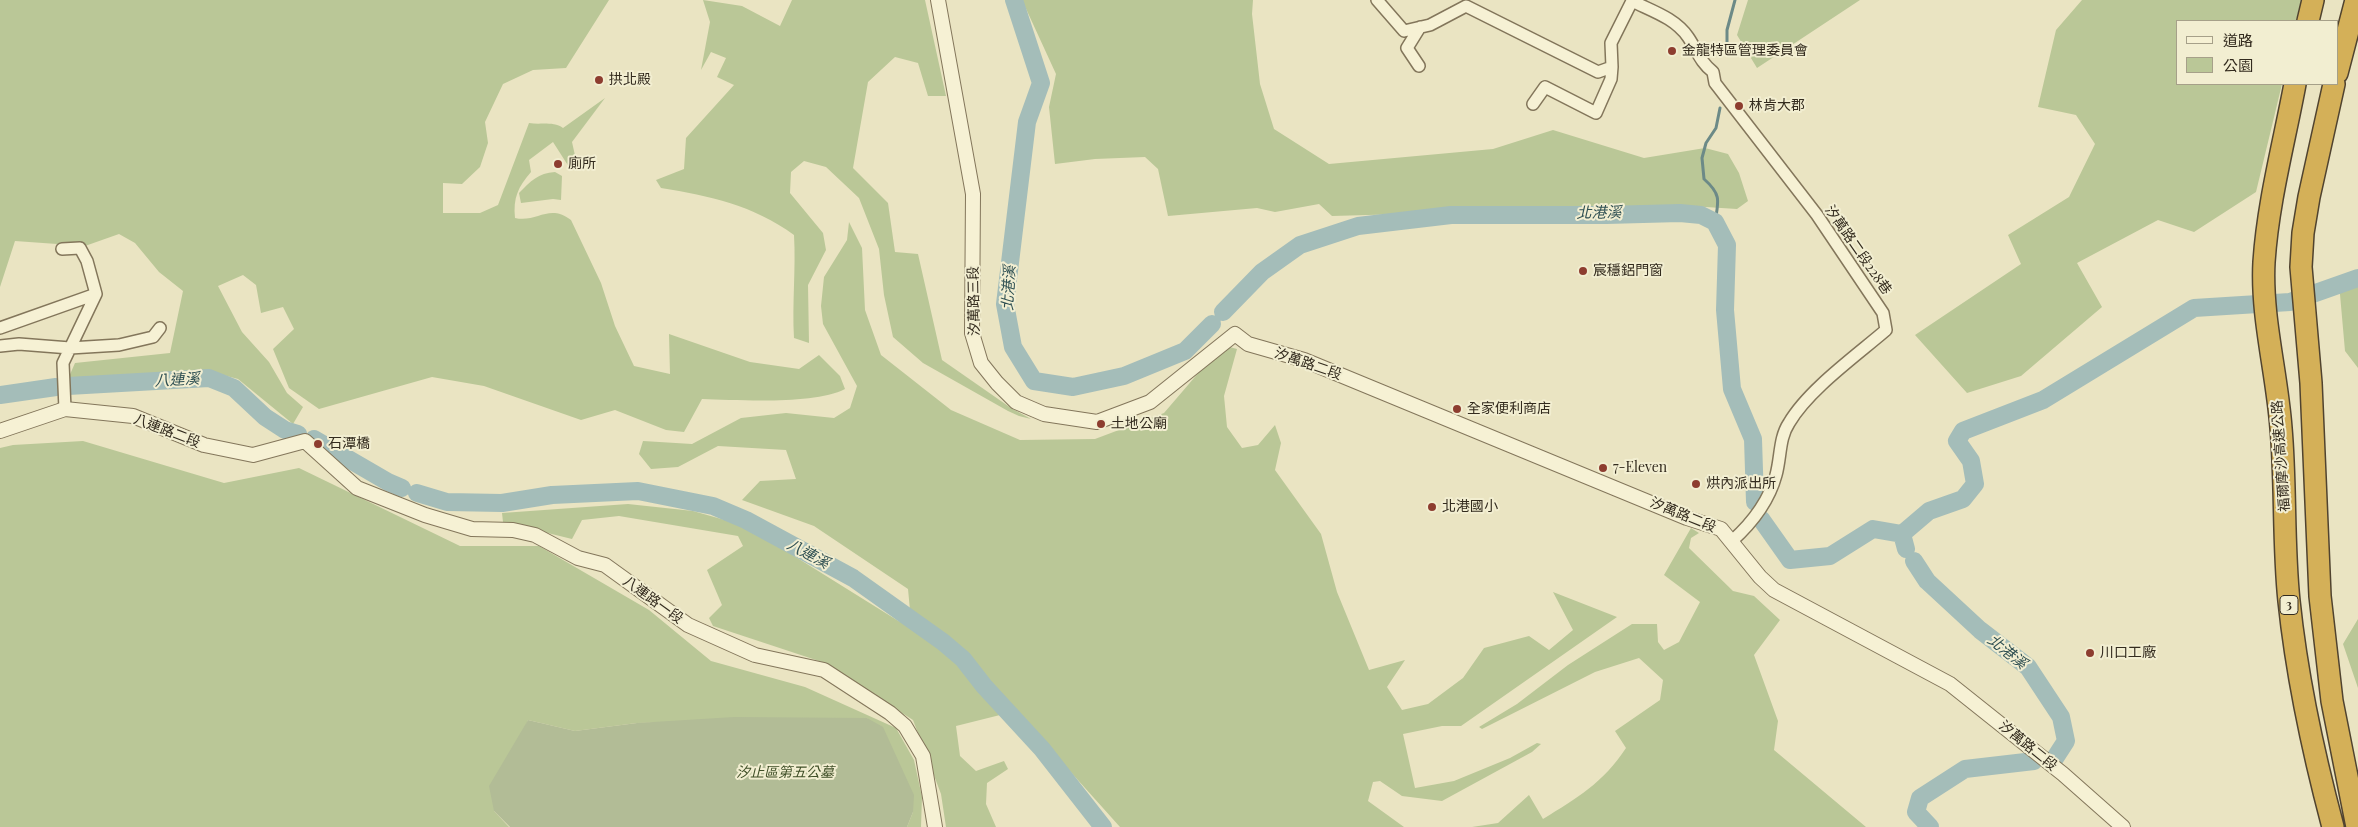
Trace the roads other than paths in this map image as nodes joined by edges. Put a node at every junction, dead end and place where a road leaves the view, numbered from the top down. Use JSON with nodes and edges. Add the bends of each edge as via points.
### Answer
{"nodes":[{"id":1,"x":938,"y":0,"type":"edge"},
{"id":2,"x":1377,"y":0,"type":"edge"},
{"id":3,"x":1631,"y":0,"type":"edge"},
{"id":4,"x":2313,"y":0,"type":"edge"},
{"id":5,"x":2356,"y":0,"type":"edge"},
{"id":6,"x":2308,"y":20,"type":"edge"},
{"id":7,"x":1420,"y":27,"type":"junction"},
{"id":8,"x":1419,"y":66,"type":"dead end"},
{"id":9,"x":1612,"y":67,"type":"junction"},
{"id":10,"x":2338,"y":69,"type":"edge"},
{"id":11,"x":2296,"y":85,"type":"edge"},
{"id":12,"x":2334,"y":85,"type":"edge"},
{"id":13,"x":1534,"y":104,"type":"dead end"},
{"id":14,"x":62,"y":249,"type":"dead end"},
{"id":15,"x":96,"y":294,"type":"junction"},
{"id":16,"x":0,"y":328,"type":"edge"},
{"id":17,"x":160,"y":328,"type":"dead end"},
{"id":18,"x":1235,"y":334,"type":"joint"},
{"id":19,"x":0,"y":346,"type":"edge"},
{"id":20,"x":70,"y":348,"type":"junction"},
{"id":21,"x":65,"y":409,"type":"junction"},
{"id":22,"x":0,"y":431,"type":"edge"},
{"id":23,"x":304,"y":441,"type":"joint"},
{"id":24,"x":1732,"y":541,"type":"junction"},
{"id":25,"x":935,"y":827,"type":"edge"},
{"id":26,"x":2123,"y":827,"type":"edge"},
{"id":27,"x":2333,"y":827,"type":"edge"},
{"id":28,"x":2357,"y":827,"type":"edge"}],
"edges":[{"from":1,"to":18,"type":"street","name":"汐萬路三段","via":[[973,194],[972,333],[981,364],[1016,402],[1044,414],[1097,422],[1150,402]]},
{"from":2,"to":7,"type":"street","via":[[1404,31]]},
{"from":3,"to":9,"type":"street","via":[[1611,42]]},
{"from":3,"to":24,"type":"street","name":"汐萬路二段228巷","via":[[1676,22],[1702,64],[1713,72],[1715,83],[1822,223],[1883,313],[1886,330],[1820,388],[1789,422],[1767,499],[1747,527]]},
{"from":4,"to":6,"type":"highway"},
{"from":5,"to":10,"type":"highway"},
{"from":7,"to":8,"type":"street","via":[[1407,48]]},
{"from":7,"to":9,"type":"street","via":[[1466,6],[1598,72]]},
{"from":9,"to":13,"type":"street","via":[[1611,79],[1596,113],[1545,88]]},
{"from":11,"to":27,"type":"highway","name":"福爾摩沙高速公路","number":"3","via":[[2268,231],[2265,295],[2282,428],[2288,600],[2301,696]]},
{"from":12,"to":28,"type":"highway","via":[[2304,233],[2301,268],[2311,382],[2320,596],[2332,701]]},
{"from":14,"to":15,"type":"street","via":[[80,248]]},
{"from":15,"to":16,"type":"street"},
{"from":15,"to":20,"type":"street"},
{"from":17,"to":20,"type":"street","via":[[152,336],[120,345]]},
{"from":18,"to":24,"type":"street","name":"汐萬路二段","via":[[1248,344],[1304,360],[1720,529]]},
{"from":19,"to":20,"type":"street","via":[[19,344]]},
{"from":20,"to":21,"type":"street","via":[[63,363]]},
{"from":21,"to":22,"type":"street","name":"八連路二段"},
{"from":21,"to":23,"type":"street","name":"八連路二段","via":[[133,416],[204,445],[253,455]]},
{"from":23,"to":25,"type":"street","name":"八連路一段","via":[[357,488],[425,515],[472,529],[513,530],[535,535],[578,558],[605,565],[688,625],[755,655],[824,670],[905,726],[922,756]]},
{"from":24,"to":26,"type":"street","name":"汐萬路二段","via":[[1774,590],[1950,684],[2063,774]]}]}
